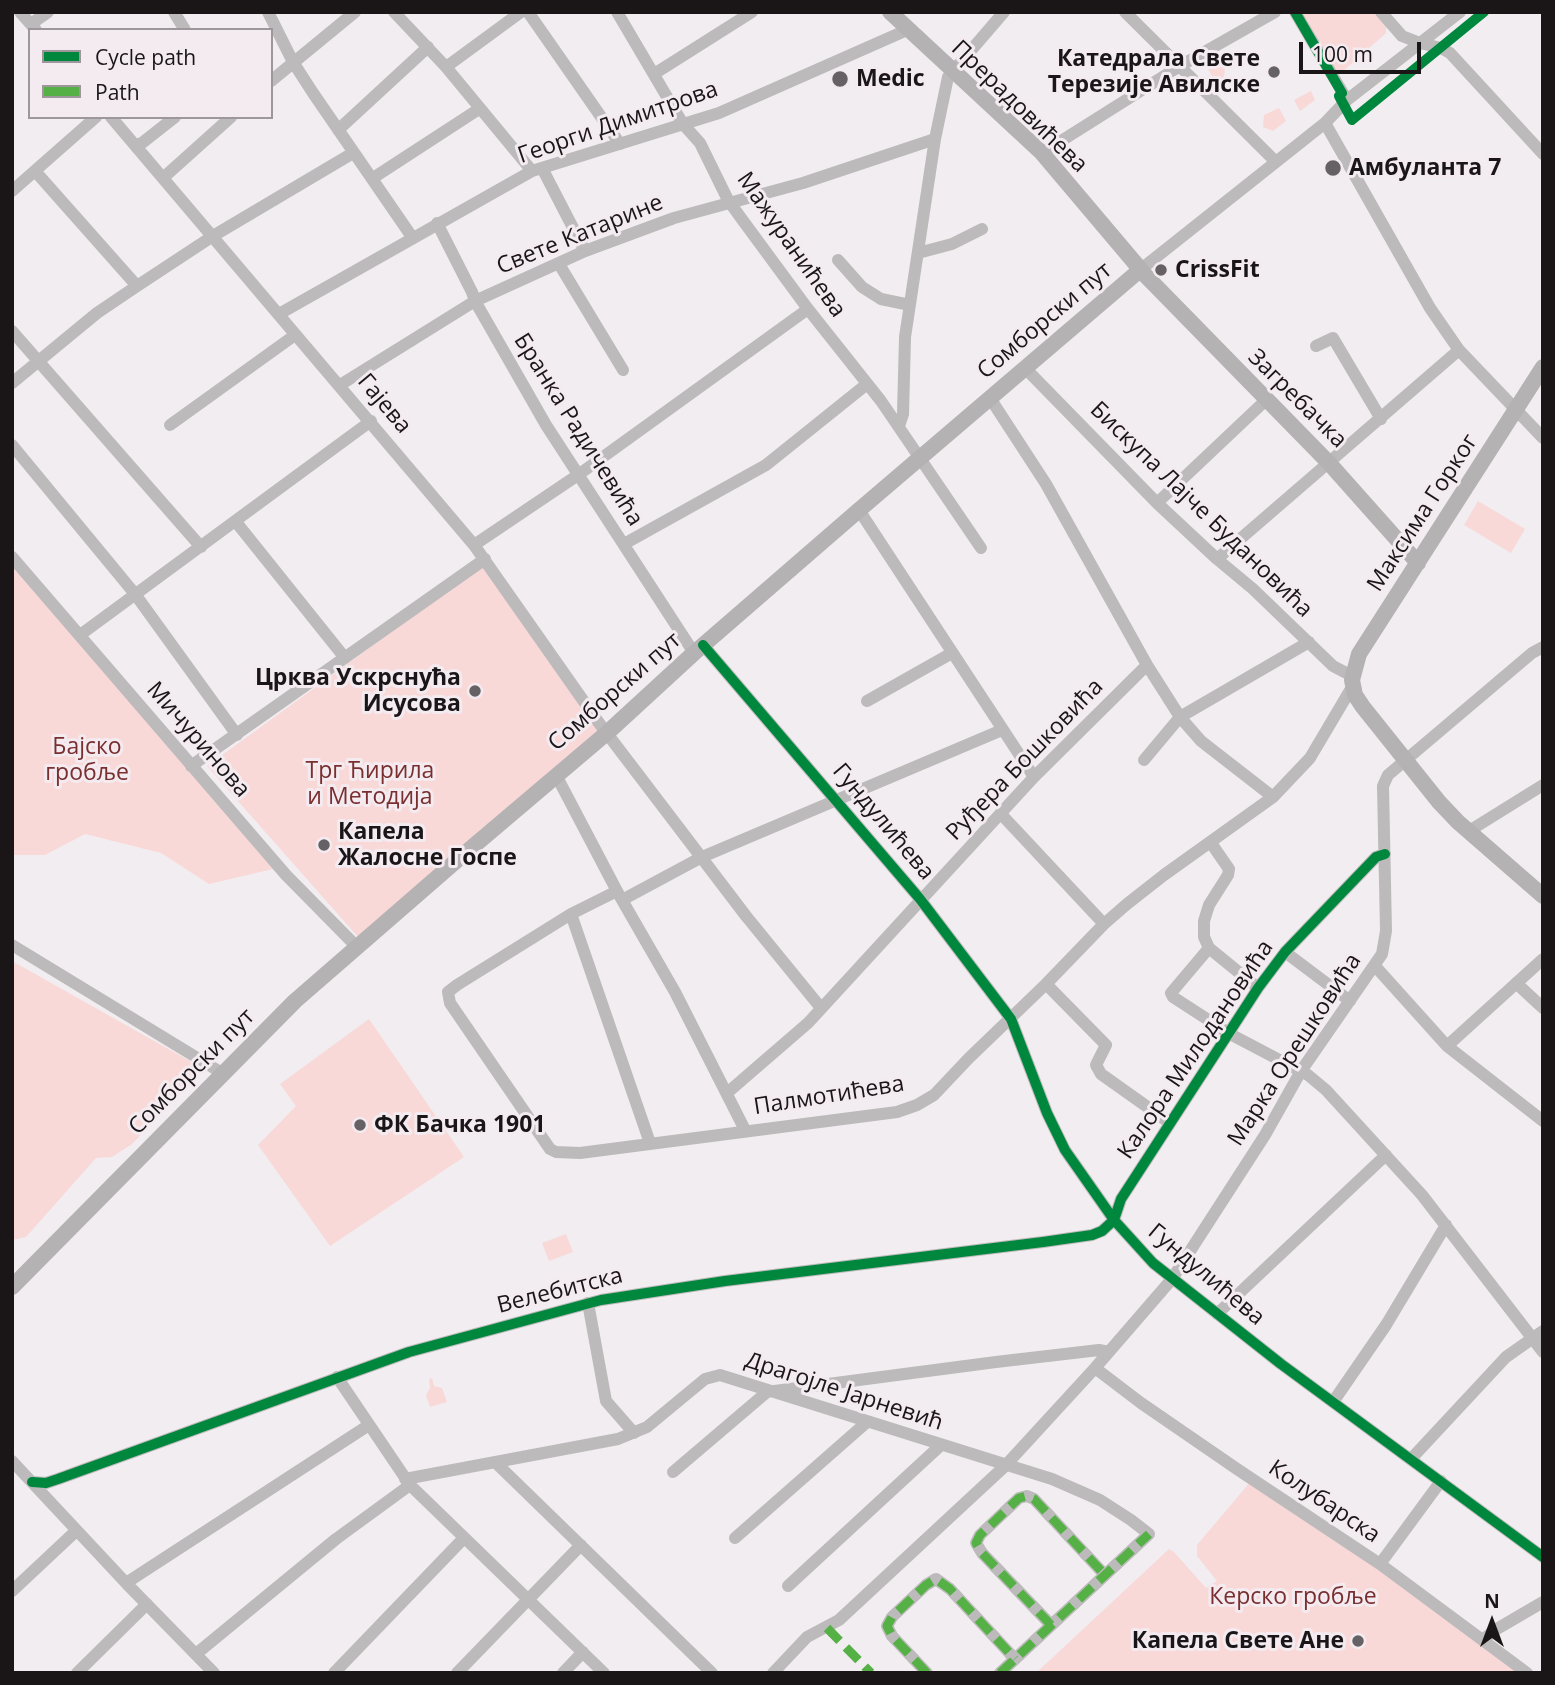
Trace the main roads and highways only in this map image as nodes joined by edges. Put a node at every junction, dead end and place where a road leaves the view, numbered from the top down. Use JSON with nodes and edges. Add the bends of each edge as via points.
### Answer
{"nodes":[{"id":1,"x":890,"y":12,"type":"edge"},
{"id":2,"x":1140,"y":270,"type":"junction"},
{"id":3,"x":1543,"y":367,"type":"edge"},
{"id":4,"x":1418,"y":563,"type":"junction"},
{"id":5,"x":1542,"y":895,"type":"edge"},
{"id":6,"x":12,"y":1287,"type":"edge"}],
"edges":[{"from":1,"to":2,"type":"main road","name":"Прерадовићева","via":[[1042,153]]},
{"from":2,"to":4,"type":"main road","name":"Загребачка","via":[[1329,463]]},
{"from":2,"to":6,"type":"main road","name":"Сомборски пут","via":[[285,1010]]},
{"from":3,"to":4,"type":"main road","name":"Максима Горког"},
{"from":4,"to":5,"type":"main road","name":"Максима Горког","via":[[1359,654],[1352,681],[1363,707],[1439,802]]}]}
